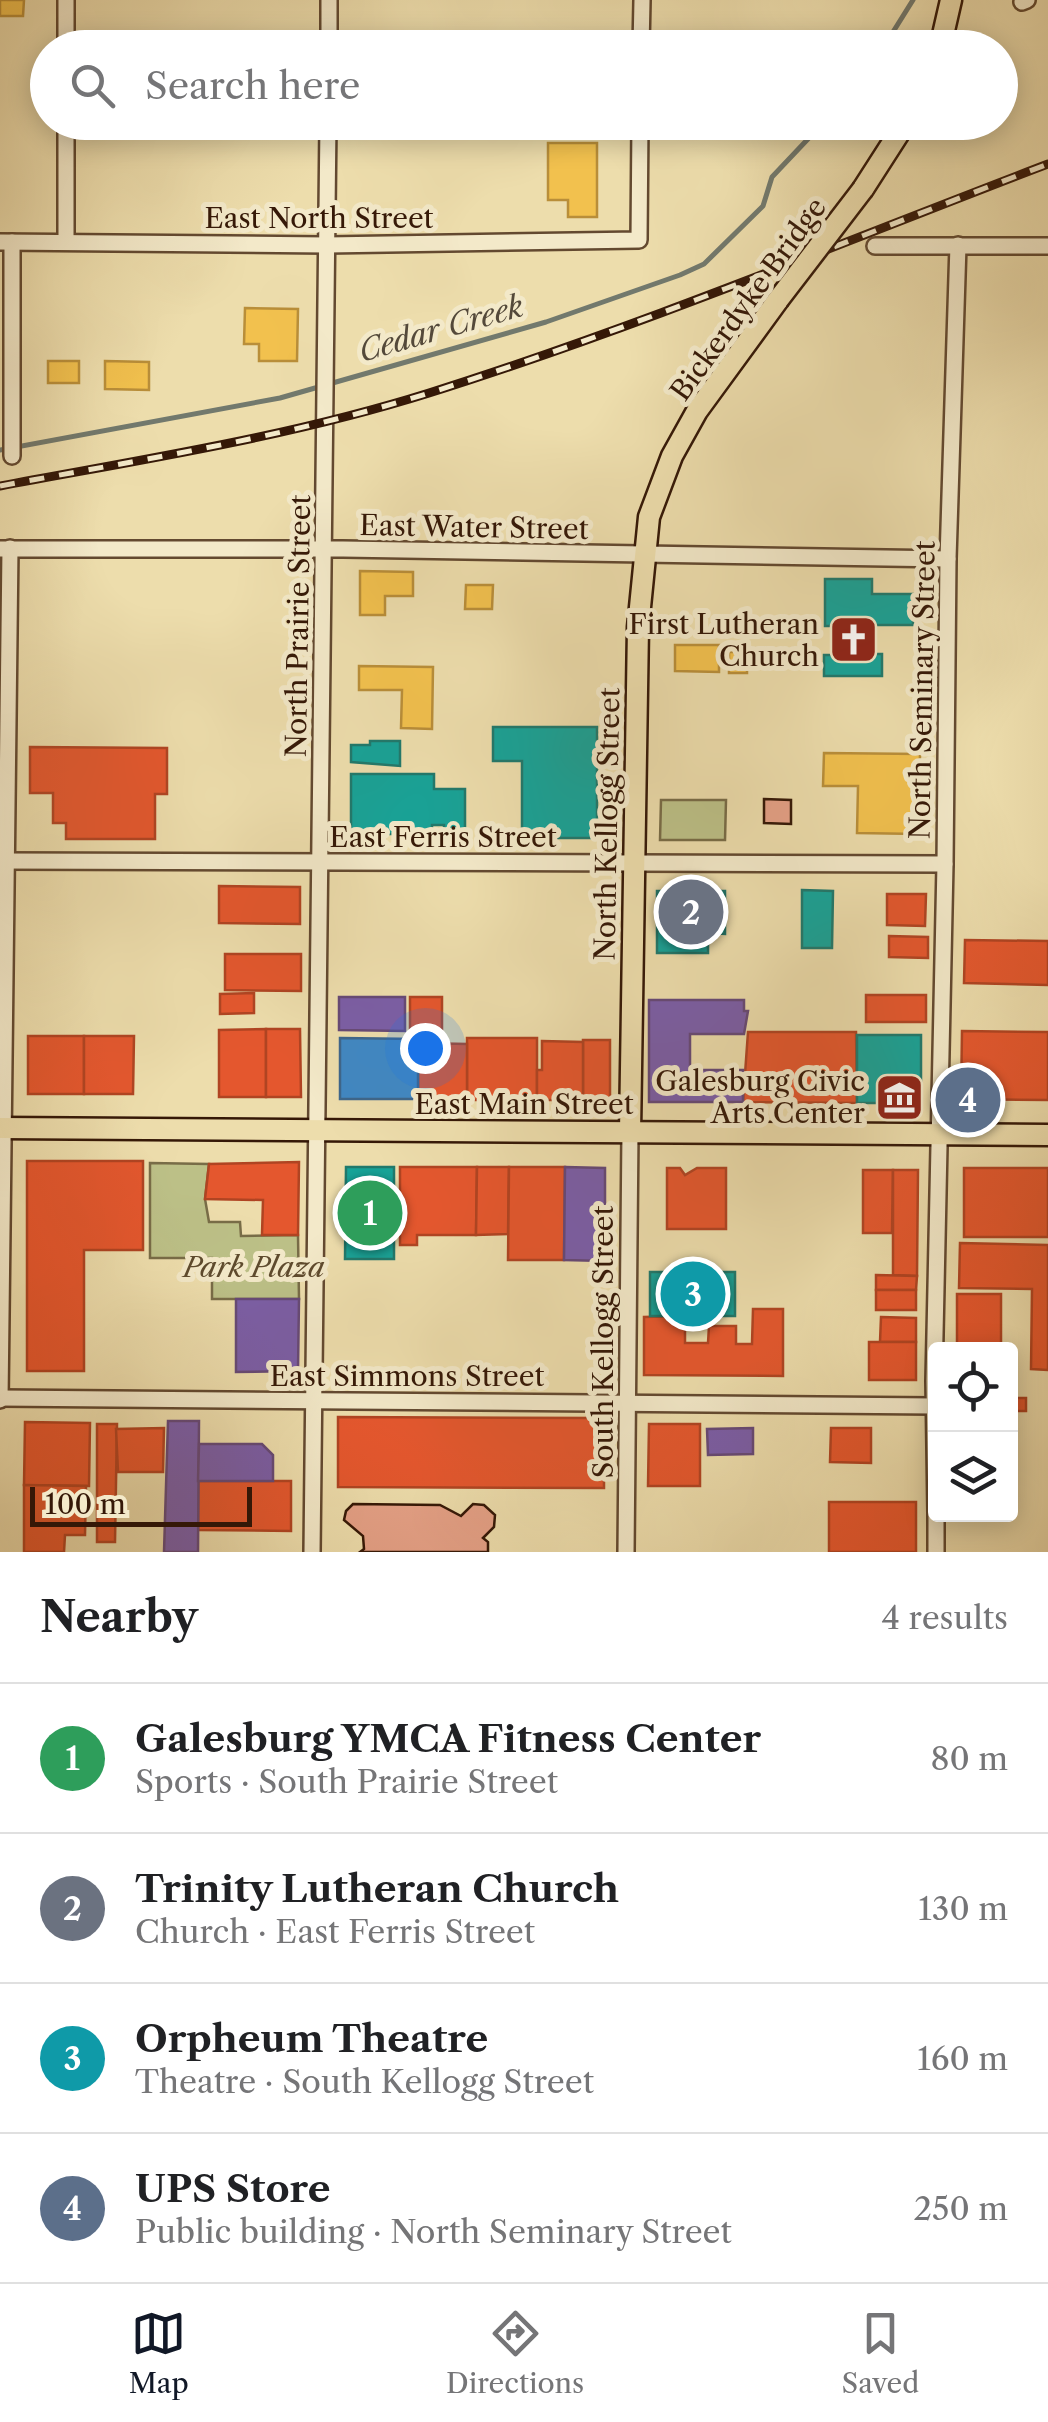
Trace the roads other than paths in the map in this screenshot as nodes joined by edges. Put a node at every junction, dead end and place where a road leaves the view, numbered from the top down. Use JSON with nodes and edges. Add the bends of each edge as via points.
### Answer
{"nodes":[{"id":1,"x":66,"y":0,"type":"edge"},
{"id":2,"x":329,"y":0,"type":"edge"},
{"id":3,"x":642,"y":0,"type":"edge"},
{"id":4,"x":951,"y":0,"type":"edge"},
{"id":5,"x":66,"y":30,"type":"edge"},
{"id":6,"x":328,"y":30,"type":"edge"},
{"id":7,"x":641,"y":30,"type":"edge"},
{"id":8,"x":944,"y":30,"type":"edge"},
{"id":9,"x":66,"y":140,"type":"edge"},
{"id":10,"x":328,"y":140,"type":"edge"},
{"id":11,"x":640,"y":140,"type":"edge"},
{"id":12,"x":895,"y":140,"type":"edge"},
{"id":13,"x":6,"y":242,"type":"edge"},
{"id":14,"x":66,"y":242,"type":"junction"},
{"id":15,"x":327,"y":245,"type":"junction"},
{"id":16,"x":958,"y":245,"type":"junction"},
{"id":17,"x":875,"y":246,"type":"dead end"},
{"id":18,"x":1048,"y":246,"type":"edge"},
{"id":19,"x":12,"y":456,"type":"dead end"},
{"id":20,"x":649,"y":517,"type":"joint"},
{"id":21,"x":5,"y":549,"type":"edge"},
{"id":22,"x":324,"y":550,"type":"junction"},
{"id":23,"x":644,"y":555,"type":"junction"},
{"id":24,"x":948,"y":559,"type":"junction"},
{"id":25,"x":4,"y":861,"type":"edge"},
{"id":26,"x":319,"y":862,"type":"junction"},
{"id":27,"x":634,"y":862,"type":"junction"},
{"id":28,"x":946,"y":864,"type":"junction"},
{"id":29,"x":2,"y":1128,"type":"edge"},
{"id":30,"x":318,"y":1131,"type":"junction"},
{"id":31,"x":630,"y":1132,"type":"junction"},
{"id":32,"x":939,"y":1135,"type":"junction"},
{"id":33,"x":1048,"y":1135,"type":"edge"},
{"id":34,"x":935,"y":1342,"type":"edge"},
{"id":35,"x":0,"y":1399,"type":"edge"},
{"id":36,"x":312,"y":1400,"type":"junction"},
{"id":37,"x":629,"y":1403,"type":"junction"},
{"id":38,"x":928,"y":1406,"type":"edge"},
{"id":39,"x":936,"y":1522,"type":"edge"},
{"id":40,"x":312,"y":1552,"type":"edge"},
{"id":41,"x":626,"y":1552,"type":"edge"},
{"id":42,"x":936,"y":1552,"type":"edge"}],
"edges":[{"from":1,"to":5,"type":"street"},
{"from":2,"to":6,"type":"street"},
{"from":3,"to":7,"type":"street"},
{"from":4,"to":8,"type":"main road"},
{"from":9,"to":14,"type":"street"},
{"from":10,"to":15,"type":"street","name":"North Prairie Street"},
{"from":11,"to":15,"type":"street","name":"East North Street","via":[[639,240]]},
{"from":12,"to":20,"type":"main road","name":"Bickerdyke Bridge","bridge":true,"via":[[697,411]]},
{"from":13,"to":14,"type":"street","name":"East North Street"},
{"from":13,"to":19,"type":"street"},
{"from":14,"to":15,"type":"street","name":"East North Street"},
{"from":15,"to":22,"type":"street","name":"North Prairie Street"},
{"from":16,"to":17,"type":"street"},
{"from":16,"to":18,"type":"street"},
{"from":16,"to":24,"type":"street","name":"North Seminary Street"},
{"from":20,"to":23,"type":"main road","name":"North Kellogg Street"},
{"from":21,"to":22,"type":"street","name":"East Water Street"},
{"from":21,"to":25,"type":"street"},
{"from":22,"to":23,"type":"street","name":"East Water Street"},
{"from":22,"to":26,"type":"street","name":"North Prairie Street"},
{"from":23,"to":24,"type":"street","name":"East Water Street"},
{"from":23,"to":27,"type":"main road","name":"North Kellogg Street"},
{"from":24,"to":28,"type":"street","name":"North Seminary Street"},
{"from":25,"to":26,"type":"street","name":"East Ferris Street"},
{"from":25,"to":29,"type":"street"},
{"from":26,"to":27,"type":"street","name":"East Ferris Street"},
{"from":26,"to":30,"type":"street","name":"North Prairie Street"},
{"from":27,"to":28,"type":"street","name":"East Ferris Street"},
{"from":27,"to":31,"type":"main road","name":"North Kellogg Street"},
{"from":28,"to":32,"type":"street","name":"North Seminary Street"},
{"from":29,"to":30,"type":"main road","name":"East Main Street"},
{"from":29,"to":35,"type":"street"},
{"from":30,"to":31,"type":"main road","name":"East Main Street"},
{"from":30,"to":36,"type":"street","name":"North Prairie Street"},
{"from":31,"to":32,"type":"main road","name":"East Main Street"},
{"from":31,"to":37,"type":"street","name":"South Kellogg Street"},
{"from":32,"to":33,"type":"main road","name":"East Main Street"},
{"from":32,"to":34,"type":"street","name":"North Seminary Street"},
{"from":35,"to":36,"type":"street","name":"East Simmons Street"},
{"from":36,"to":37,"type":"street","name":"East Simmons Street"},
{"from":36,"to":40,"type":"street","name":"North Prairie Street"},
{"from":37,"to":38,"type":"street","name":"East Simmons Street"},
{"from":37,"to":41,"type":"street","name":"South Kellogg Street"},
{"from":39,"to":42,"type":"street","name":"North Seminary Street"}]}
